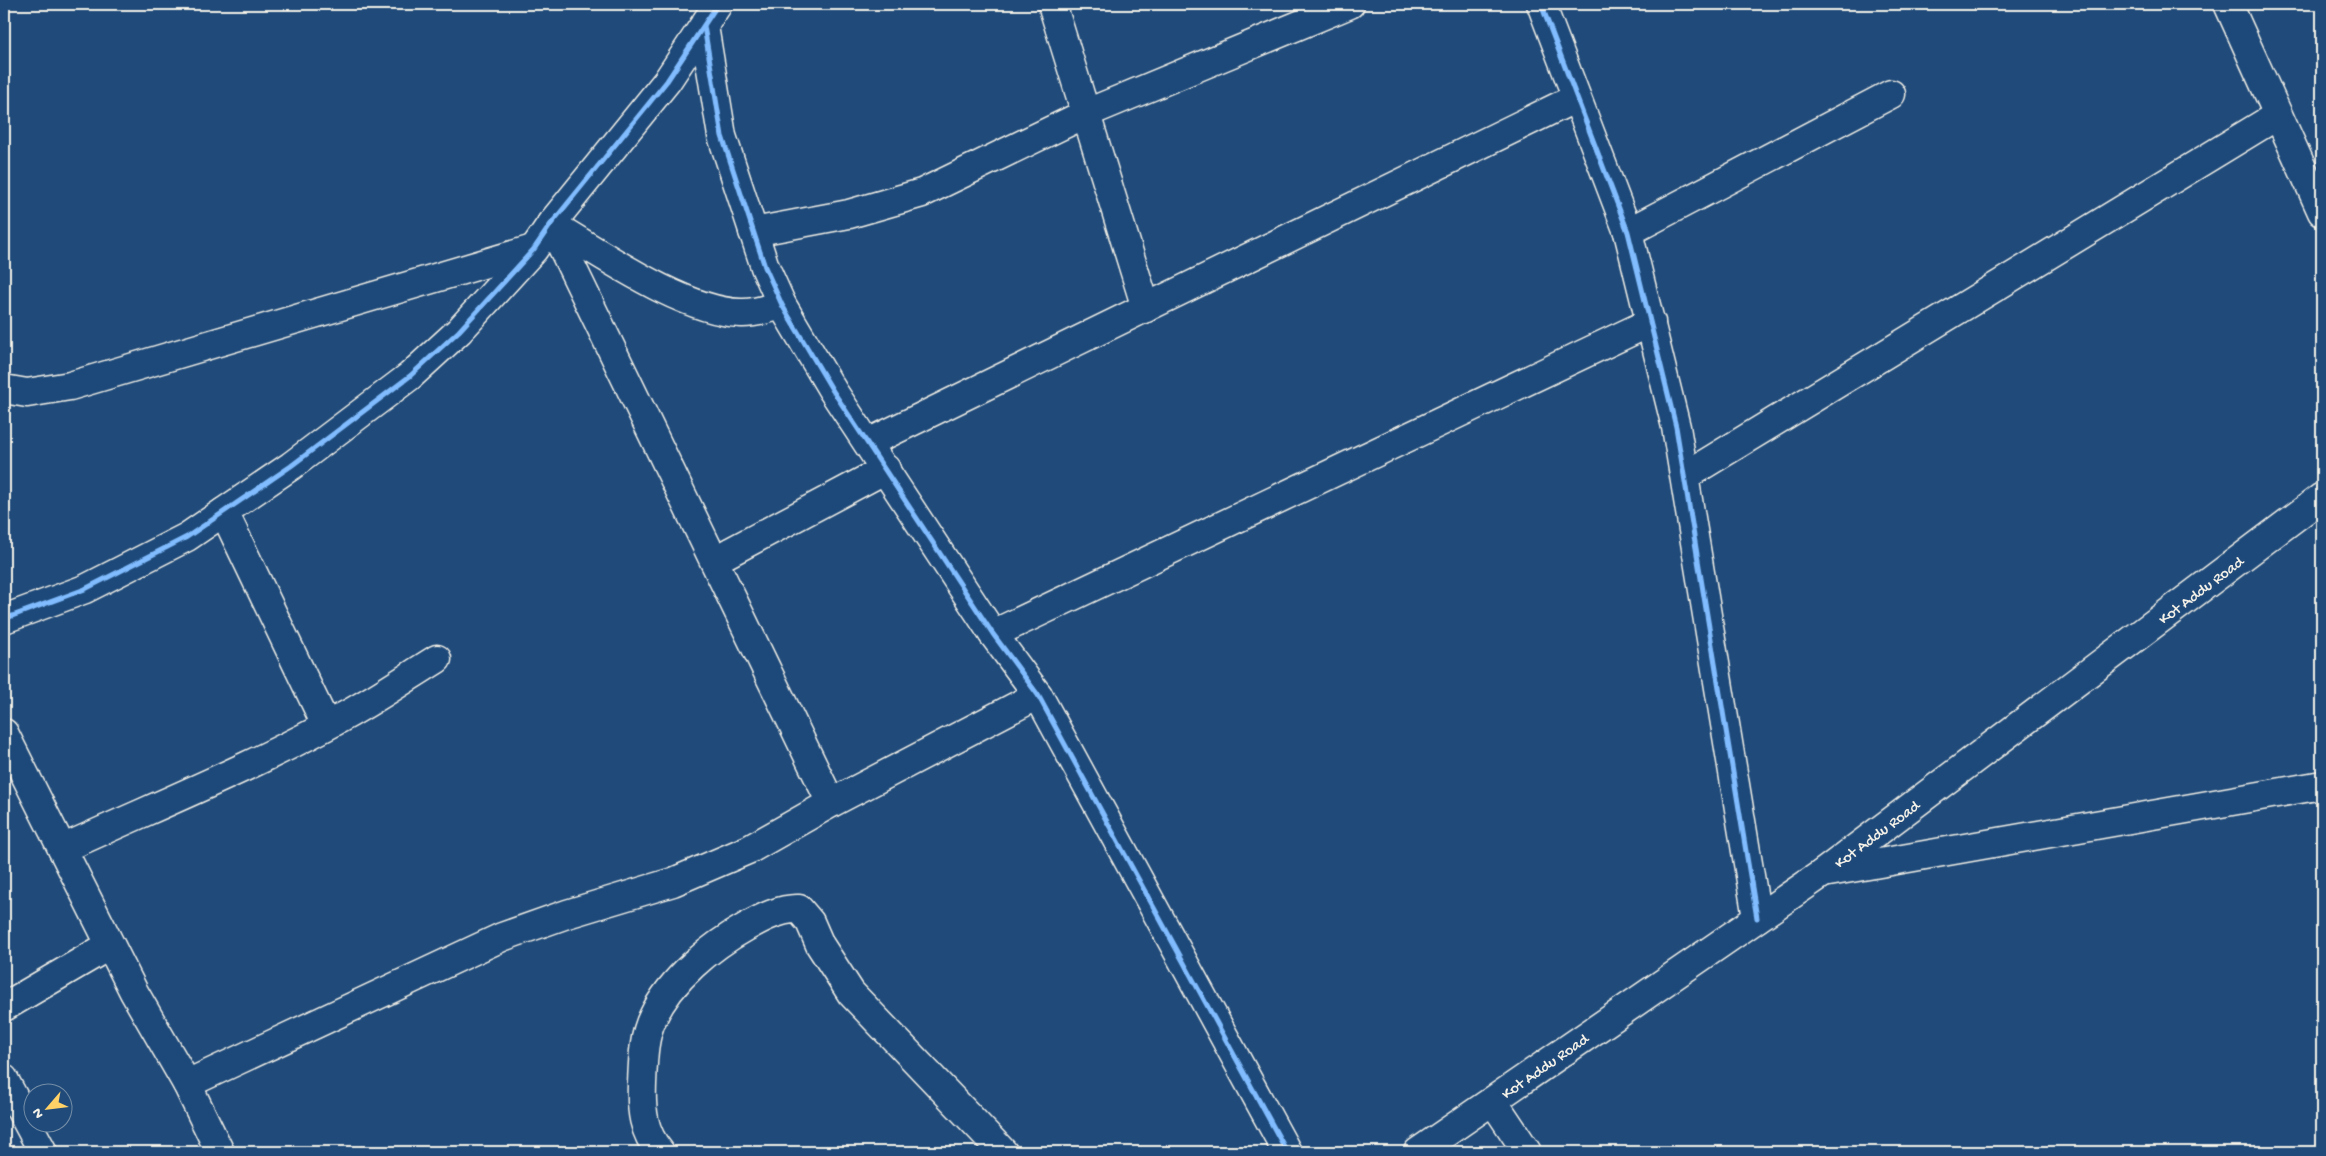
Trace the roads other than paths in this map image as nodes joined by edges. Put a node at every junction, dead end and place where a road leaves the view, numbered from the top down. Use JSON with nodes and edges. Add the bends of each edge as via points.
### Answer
{"nodes":[{"id":1,"x":718,"y":4,"type":"edge"},
{"id":2,"x":1052,"y":4,"type":"edge"},
{"id":3,"x":1350,"y":4,"type":"edge"},
{"id":4,"x":1541,"y":4,"type":"edge"},
{"id":5,"x":2228,"y":4,"type":"edge"},
{"id":6,"x":704,"y":26,"type":"junction"},
{"id":7,"x":1891,"y":94,"type":"dead end"},
{"id":8,"x":1576,"y":98,"type":"junction"},
{"id":9,"x":1087,"y":112,"type":"junction"},
{"id":10,"x":2278,"y":115,"type":"junction"},
{"id":11,"x":2322,"y":212,"type":"edge"},
{"id":12,"x":551,"y":224,"type":"junction"},
{"id":13,"x":753,"y":232,"type":"junction"},
{"id":14,"x":1628,"y":232,"type":"junction"},
{"id":15,"x":534,"y":249,"type":"junction"},
{"id":16,"x":782,"y":305,"type":"junction"},
{"id":17,"x":1146,"y":308,"type":"junction"},
{"id":18,"x":1651,"y":322,"type":"junction"},
{"id":19,"x":4,"y":389,"type":"edge"},
{"id":20,"x":868,"y":443,"type":"junction"},
{"id":21,"x":886,"y":470,"type":"junction"},
{"id":22,"x":1685,"y":476,"type":"junction"},
{"id":23,"x":2322,"y":497,"type":"edge"},
{"id":24,"x":224,"y":512,"type":"junction"},
{"id":25,"x":714,"y":560,"type":"junction"},
{"id":26,"x":4,"y":619,"type":"edge"},
{"id":27,"x":993,"y":634,"type":"junction"},
{"id":28,"x":437,"y":659,"type":"dead end"},
{"id":29,"x":1038,"y":695,"type":"junction"},
{"id":30,"x":326,"y":725,"type":"junction"},
{"id":31,"x":4,"y":733,"type":"edge"},
{"id":32,"x":2322,"y":785,"type":"edge"},
{"id":33,"x":831,"y":802,"type":"junction"},
{"id":34,"x":62,"y":849,"type":"junction"},
{"id":35,"x":1823,"y":872,"type":"junction"},
{"id":36,"x":1757,"y":918,"type":"junction"},
{"id":37,"x":110,"y":945,"type":"junction"},
{"id":38,"x":4,"y":1007,"type":"edge"},
{"id":39,"x":4,"y":1079,"type":"edge"},
{"id":40,"x":187,"y":1084,"type":"junction"},
{"id":41,"x":1493,"y":1101,"type":"junction"},
{"id":42,"x":43,"y":1152,"type":"edge"},
{"id":43,"x":220,"y":1152,"type":"edge"},
{"id":44,"x":660,"y":1152,"type":"edge"},
{"id":45,"x":1003,"y":1152,"type":"edge"},
{"id":46,"x":1287,"y":1152,"type":"edge"},
{"id":47,"x":1418,"y":1152,"type":"edge"},
{"id":48,"x":1527,"y":1152,"type":"edge"}],
"edges":[{"from":1,"to":6,"type":"street"},
{"from":2,"to":9,"type":"street"},
{"from":3,"to":9,"type":"street"},
{"from":4,"to":8,"type":"street"},
{"from":5,"to":10,"type":"street"},
{"from":6,"to":12,"type":"street","via":[[667,81]]},
{"from":6,"to":13,"type":"street","via":[[722,136]]},
{"from":7,"to":14,"type":"street"},
{"from":8,"to":14,"type":"street"},
{"from":8,"to":17,"type":"street"},
{"from":9,"to":13,"type":"street","via":[[922,193],[849,214]]},
{"from":9,"to":17,"type":"street"},
{"from":10,"to":11,"type":"street"},
{"from":10,"to":22,"type":"street"},
{"from":12,"to":15,"type":"street"},
{"from":12,"to":16,"type":"street","via":[[644,279],[704,306],[742,313]]},
{"from":12,"to":25,"type":"street"},
{"from":13,"to":16,"type":"street"},
{"from":14,"to":18,"type":"street"},
{"from":15,"to":19,"type":"street","via":[[70,386],[27,393]]},
{"from":15,"to":24,"type":"street","via":[[459,331],[410,376]]},
{"from":16,"to":20,"type":"street"},
{"from":17,"to":20,"type":"street"},
{"from":18,"to":22,"type":"street"},
{"from":18,"to":27,"type":"street"},
{"from":20,"to":21,"type":"street"},
{"from":21,"to":25,"type":"street"},
{"from":21,"to":27,"type":"street"},
{"from":22,"to":36,"type":"street"},
{"from":23,"to":35,"type":"street","name":"Kot Addu Road"},
{"from":24,"to":26,"type":"street","via":[[186,537],[85,589]]},
{"from":24,"to":30,"type":"street"},
{"from":25,"to":33,"type":"street"},
{"from":27,"to":29,"type":"street"},
{"from":28,"to":30,"type":"street"},
{"from":29,"to":33,"type":"street"},
{"from":29,"to":46,"type":"street"},
{"from":30,"to":34,"type":"street"},
{"from":31,"to":34,"type":"street"},
{"from":32,"to":35,"type":"street"},
{"from":33,"to":40,"type":"street","via":[[741,852],[673,882],[502,937]]},
{"from":34,"to":37,"type":"street"},
{"from":35,"to":36,"type":"street","name":"Kot Addu Road"},
{"from":36,"to":41,"type":"street","name":"Kot Addu Road"},
{"from":37,"to":38,"type":"street"},
{"from":37,"to":40,"type":"street"},
{"from":39,"to":42,"type":"street"},
{"from":40,"to":43,"type":"street"},
{"from":41,"to":47,"type":"street","name":"Kot Addu Road"},
{"from":41,"to":48,"type":"street"},
{"from":44,"to":45,"type":"street","via":[[645,1129],[641,1102],[643,1054],[653,1017],[671,989],[728,937],[789,908],[799,909],[810,922],[820,945],[851,993]]}]}
